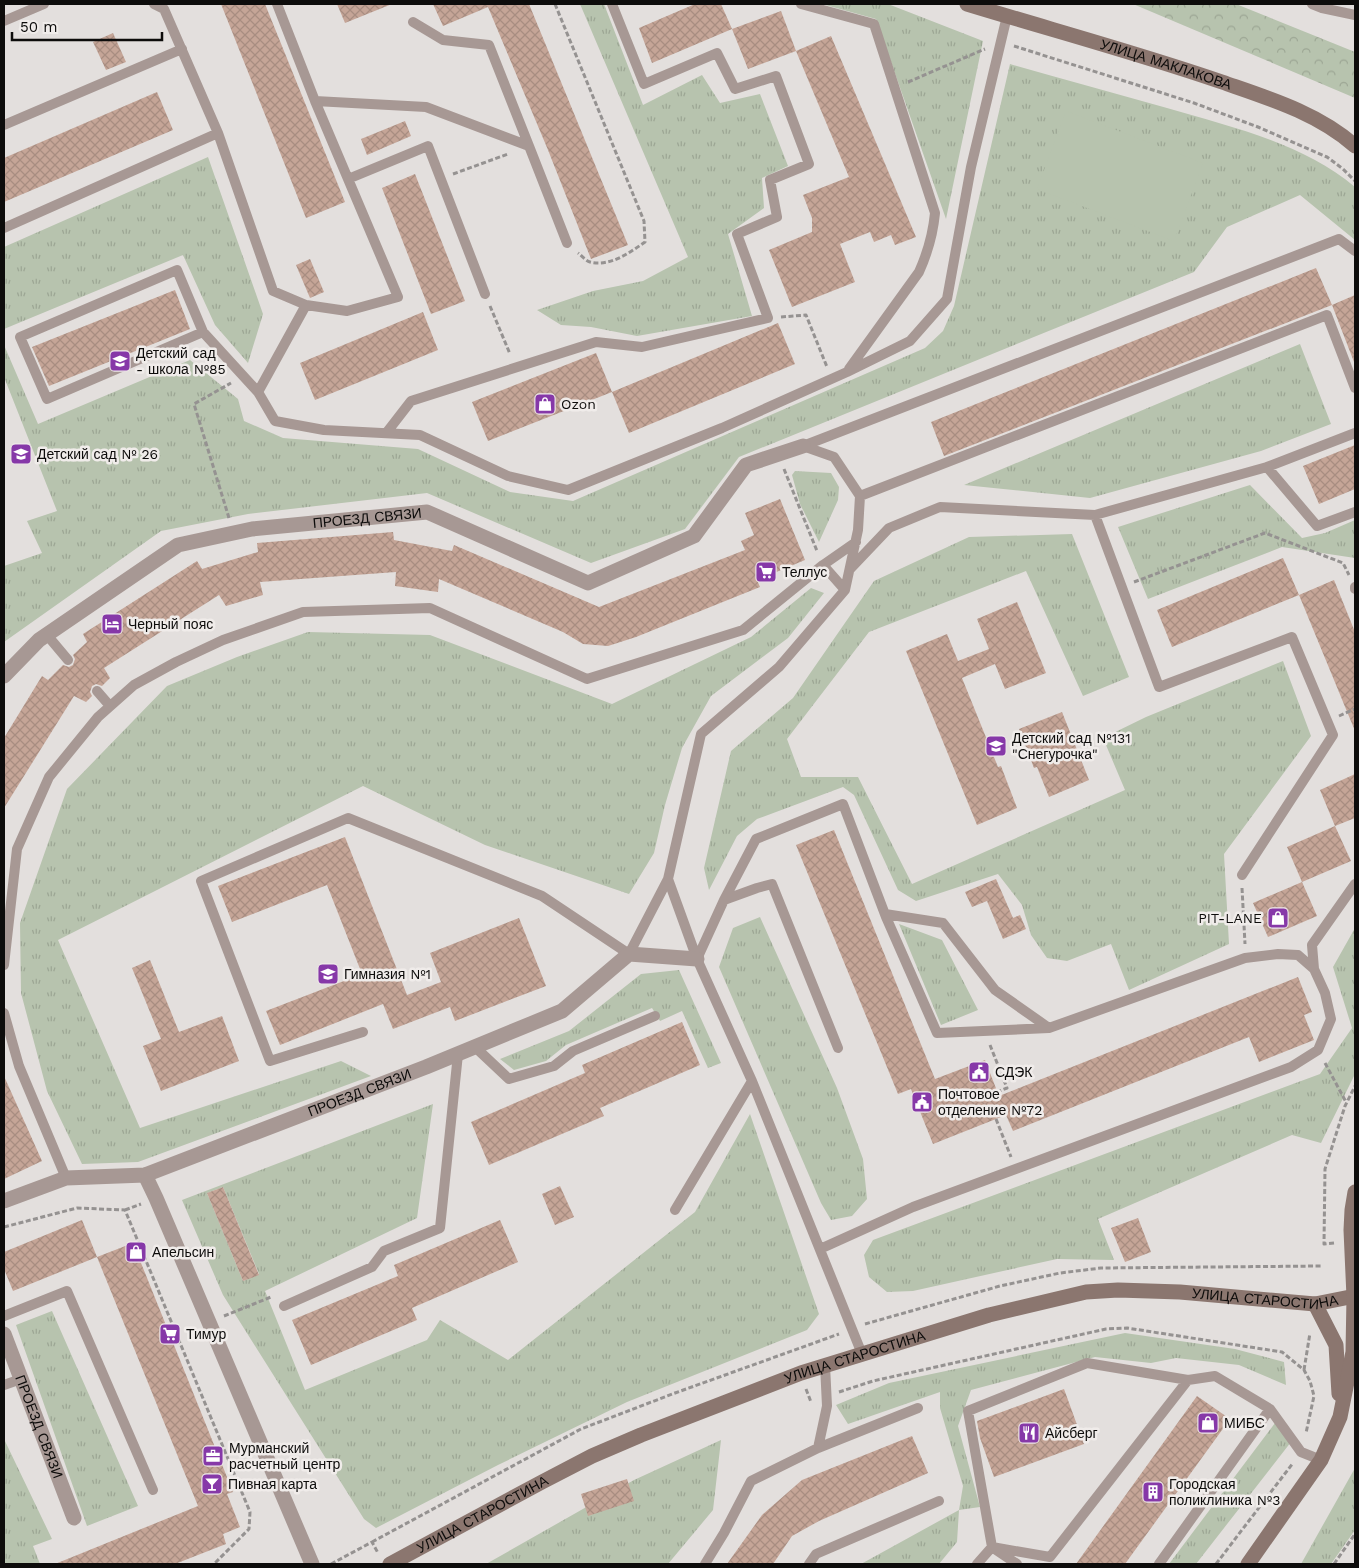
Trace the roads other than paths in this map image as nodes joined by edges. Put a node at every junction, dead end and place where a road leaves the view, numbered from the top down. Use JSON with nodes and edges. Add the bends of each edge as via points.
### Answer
{"nodes":[{"id":1,"x":44,"y":4,"type":"edge"},
{"id":2,"x":154,"y":4,"type":"edge"},
{"id":3,"x":277,"y":4,"type":"edge"},
{"id":4,"x":612,"y":4,"type":"edge"},
{"id":5,"x":801,"y":4,"type":"edge"},
{"id":6,"x":967,"y":4,"type":"edge"},
{"id":7,"x":1319,"y":5,"type":"edge"},
{"id":8,"x":1355,"y":15,"type":"edge"},
{"id":9,"x":1007,"y":16,"type":"junction"},
{"id":10,"x":4,"y":21,"type":"edge"},
{"id":11,"x":413,"y":22,"type":"dead end"},
{"id":12,"x":182,"y":49,"type":"junction"},
{"id":13,"x":315,"y":101,"type":"junction"},
{"id":14,"x":4,"y":126,"type":"edge"},
{"id":15,"x":218,"y":133,"type":"junction"},
{"id":16,"x":529,"y":146,"type":"junction"},
{"id":17,"x":1355,"y":146,"type":"edge"},
{"id":18,"x":348,"y":179,"type":"junction"},
{"id":19,"x":4,"y":228,"type":"edge"},
{"id":20,"x":567,"y":243,"type":"road end"},
{"id":21,"x":1355,"y":251,"type":"edge"},
{"id":22,"x":485,"y":294,"type":"road end"},
{"id":23,"x":306,"y":305,"type":"junction"},
{"id":24,"x":204,"y":332,"type":"junction"},
{"id":25,"x":847,"y":372,"type":"junction"},
{"id":26,"x":1355,"y":388,"type":"edge"},
{"id":27,"x":258,"y":392,"type":"junction"},
{"id":28,"x":387,"y":432,"type":"junction"},
{"id":29,"x":1355,"y":434,"type":"edge"},
{"id":30,"x":802,"y":446,"type":"junction"},
{"id":31,"x":1268,"y":467,"type":"junction"},
{"id":32,"x":860,"y":496,"type":"junction"},
{"id":33,"x":1355,"y":512,"type":"edge"},
{"id":34,"x":1095,"y":515,"type":"junction"},
{"id":35,"x":856,"y":542,"type":"junction"},
{"id":36,"x":823,"y":565,"type":"junction"},
{"id":37,"x":850,"y":569,"type":"junction"},
{"id":38,"x":845,"y":590,"type":"junction"},
{"id":39,"x":47,"y":635,"type":"junction"},
{"id":40,"x":68,"y":660,"type":"dead end"},
{"id":41,"x":4,"y":676,"type":"edge"},
{"id":42,"x":97,"y":692,"type":"dead end"},
{"id":43,"x":110,"y":706,"type":"junction"},
{"id":44,"x":1242,"y":875,"type":"road end"},
{"id":45,"x":668,"y":879,"type":"junction"},
{"id":46,"x":1355,"y":884,"type":"edge"},
{"id":47,"x":724,"y":900,"type":"junction"},
{"id":48,"x":885,"y":914,"type":"junction"},
{"id":49,"x":629,"y":954,"type":"junction"},
{"id":50,"x":697,"y":959,"type":"junction"},
{"id":51,"x":4,"y":965,"type":"edge"},
{"id":52,"x":1314,"y":969,"type":"junction"},
{"id":53,"x":4,"y":1013,"type":"edge"},
{"id":54,"x":655,"y":1016,"type":"dead end"},
{"id":55,"x":1049,"y":1028,"type":"junction"},
{"id":56,"x":363,"y":1032,"type":"dead end"},
{"id":57,"x":475,"y":1047,"type":"junction"},
{"id":58,"x":838,"y":1048,"type":"dead end"},
{"id":59,"x":458,"y":1054,"type":"junction"},
{"id":60,"x":752,"y":1081,"type":"junction"},
{"id":61,"x":145,"y":1175,"type":"junction"},
{"id":62,"x":66,"y":1178,"type":"junction"},
{"id":63,"x":1355,"y":1192,"type":"edge"},
{"id":64,"x":4,"y":1201,"type":"edge"},
{"id":65,"x":675,"y":1210,"type":"dead end"},
{"id":66,"x":1353,"y":1220,"type":"edge"},
{"id":67,"x":820,"y":1248,"type":"junction"},
{"id":68,"x":1355,"y":1296,"type":"edge"},
{"id":69,"x":1315,"y":1304,"type":"junction"},
{"id":70,"x":284,"y":1306,"type":"dead end"},
{"id":71,"x":4,"y":1316,"type":"edge"},
{"id":72,"x":4,"y":1334,"type":"edge"},
{"id":73,"x":862,"y":1354,"type":"junction"},
{"id":74,"x":825,"y":1365,"type":"junction"},
{"id":75,"x":21,"y":1379,"type":"junction"},
{"id":76,"x":1188,"y":1380,"type":"junction"},
{"id":77,"x":4,"y":1385,"type":"edge"},
{"id":78,"x":1355,"y":1393,"type":"edge"},
{"id":79,"x":918,"y":1408,"type":"dead end"},
{"id":80,"x":1270,"y":1409,"type":"junction"},
{"id":81,"x":1340,"y":1417,"type":"junction"},
{"id":82,"x":818,"y":1448,"type":"junction"},
{"id":83,"x":1321,"y":1460,"type":"junction"},
{"id":84,"x":154,"y":1490,"type":"dead end"},
{"id":85,"x":939,"y":1501,"type":"dead end"},
{"id":86,"x":74,"y":1518,"type":"dead end"},
{"id":87,"x":992,"y":1547,"type":"junction"},
{"id":88,"x":393,"y":1561,"type":"edge"},
{"id":89,"x":312,"y":1564,"type":"edge"},
{"id":90,"x":705,"y":1564,"type":"edge"},
{"id":91,"x":809,"y":1564,"type":"edge"},
{"id":92,"x":977,"y":1564,"type":"edge"},
{"id":93,"x":1017,"y":1564,"type":"edge"},
{"id":94,"x":1159,"y":1564,"type":"edge"},
{"id":95,"x":1248,"y":1564,"type":"edge"}],
"edges":[{"from":1,"to":10,"type":"lane"},
{"from":2,"to":12,"type":"lane","via":[[164,9]]},
{"from":3,"to":13,"type":"lane"},
{"from":4,"to":28,"type":"lane","via":[[644,84],[717,53],[735,89],[776,76],[809,164],[770,180],[777,217],[737,234],[768,318],[642,347],[596,342],[411,401]]},
{"from":5,"to":25,"type":"lane","via":[[874,24],[935,213],[928,254],[919,272]]},
{"from":6,"to":9,"type":"main road","name":"УЛИЦА МАКЛАКОВА"},
{"from":7,"to":8,"type":"lane"},
{"from":9,"to":17,"type":"main road","name":"УЛИЦА МАКЛАКОВА","via":[[1155,59],[1280,102],[1326,124]]},
{"from":9,"to":25,"type":"lane","via":[[971,167],[947,299],[910,341]]},
{"from":11,"to":16,"type":"lane","via":[[443,40],[489,45]]},
{"from":12,"to":14,"type":"lane"},
{"from":12,"to":15,"type":"lane"},
{"from":13,"to":16,"type":"lane","via":[[426,107]]},
{"from":13,"to":18,"type":"lane"},
{"from":15,"to":19,"type":"lane"},
{"from":15,"to":23,"type":"lane","via":[[272,291]]},
{"from":16,"to":20,"type":"lane"},
{"from":18,"to":22,"type":"lane","via":[[428,146]]},
{"from":18,"to":23,"type":"lane","via":[[398,297],[347,311]]},
{"from":21,"to":30,"type":"lane","via":[[1339,239]]},
{"from":23,"to":27,"type":"lane"},
{"from":24,"to":24,"type":"lane","via":[[47,399],[20,337],[177,270]]},
{"from":24,"to":27,"type":"lane"},
{"from":25,"to":28,"type":"lane","via":[[722,428],[568,490],[508,476],[420,435]]},
{"from":26,"to":32,"type":"lane","via":[[1327,315]]},
{"from":27,"to":28,"type":"lane","via":[[275,421],[324,430]]},
{"from":29,"to":31,"type":"lane"},
{"from":30,"to":32,"type":"lane","via":[[834,457]]},
{"from":30,"to":39,"type":"street","name":"ПРОЕЗД СВЯЗИ","via":[[746,465],[694,536],[588,583],[427,512],[252,529],[178,545]]},
{"from":31,"to":33,"type":"lane","via":[[1317,526]]},
{"from":31,"to":34,"type":"lane"},
{"from":32,"to":35,"type":"lane"},
{"from":34,"to":37,"type":"lane","via":[[940,507],[889,528]]},
{"from":34,"to":44,"type":"lane","via":[[1159,687],[1292,637],[1333,735]]},
{"from":35,"to":36,"type":"lane"},
{"from":35,"to":37,"type":"lane"},
{"from":36,"to":38,"type":"lane"},
{"from":36,"to":43,"type":"lane","via":[[743,630],[587,679],[430,608],[303,612],[223,640],[176,662],[134,684]]},
{"from":37,"to":38,"type":"lane"},
{"from":38,"to":45,"type":"lane","via":[[779,668],[701,734]]},
{"from":39,"to":40,"type":"lane"},
{"from":39,"to":41,"type":"street","name":"ПРОЕЗД СВЯЗИ"},
{"from":42,"to":43,"type":"lane"},
{"from":43,"to":51,"type":"lane","via":[[49,777],[17,849]]},
{"from":45,"to":49,"type":"lane"},
{"from":45,"to":50,"type":"lane"},
{"from":46,"to":52,"type":"lane","via":[[1312,945]]},
{"from":47,"to":48,"type":"lane","via":[[756,838],[843,804]]},
{"from":47,"to":50,"type":"lane"},
{"from":47,"to":58,"type":"lane","via":[[772,884]]},
{"from":48,"to":55,"type":"lane","via":[[943,923],[995,990]]},
{"from":48,"to":55,"type":"lane","via":[[937,1033]]},
{"from":49,"to":50,"type":"street"},
{"from":49,"to":56,"type":"lane","via":[[542,896],[348,818],[201,881],[270,1062]]},
{"from":49,"to":57,"type":"street","name":"ПРОЕЗД СВЯЗИ","via":[[562,1011]]},
{"from":50,"to":60,"type":"lane"},
{"from":52,"to":55,"type":"lane","via":[[1298,955],[1245,958]]},
{"from":52,"to":67,"type":"lane","via":[[1325,993],[1331,1019],[1318,1050],[1291,1067],[913,1207]]},
{"from":53,"to":62,"type":"lane","via":[[19,1066]]},
{"from":54,"to":57,"type":"lane","via":[[573,1051],[554,1066],[509,1079]]},
{"from":57,"to":59,"type":"street","name":"ПРОЕЗД СВЯЗИ"},
{"from":59,"to":61,"type":"street","name":"ПРОЕЗД СВЯЗИ"},
{"from":59,"to":70,"type":"lane","via":[[440,1228],[384,1251],[372,1267]]},
{"from":60,"to":65,"type":"lane"},
{"from":60,"to":67,"type":"lane"},
{"from":61,"to":62,"type":"street","name":"ПРОЕЗД СВЯЗИ"},
{"from":61,"to":89,"type":"street"},
{"from":62,"to":64,"type":"street","name":"ПРОЕЗД СВЯЗИ"},
{"from":63,"to":66,"type":"main road"},
{"from":66,"to":68,"type":"main road"},
{"from":67,"to":73,"type":"lane"},
{"from":68,"to":69,"type":"main road","name":"УЛИЦА СТАРОСТИНА"},
{"from":68,"to":81,"type":"main road","via":[[1353,1352]]},
{"from":69,"to":73,"type":"main road","name":"УЛИЦА СТАРОСТИНА","via":[[1147,1290],[1086,1292],[989,1315]]},
{"from":69,"to":81,"type":"main road","via":[[1336,1345]]},
{"from":71,"to":84,"type":"lane","via":[[67,1291]]},
{"from":72,"to":75,"type":"street","name":"ПРОЕЗД СВЯЗИ"},
{"from":73,"to":74,"type":"main road","name":"УЛИЦА СТАРОСТИНА"},
{"from":74,"to":82,"type":"lane","via":[[827,1406]]},
{"from":74,"to":88,"type":"main road","name":"УЛИЦА СТАРОСТИНА","via":[[592,1456]]},
{"from":75,"to":77,"type":"lane"},
{"from":75,"to":86,"type":"street","name":"ПРОЕЗД СВЯЗИ"},
{"from":76,"to":80,"type":"lane","via":[[1215,1376]]},
{"from":76,"to":87,"type":"lane","via":[[1050,1557]]},
{"from":76,"to":87,"type":"lane","via":[[1087,1363],[968,1411]]},
{"from":78,"to":81,"type":"main road"},
{"from":79,"to":82,"type":"lane"},
{"from":80,"to":83,"type":"lane","via":[[1301,1452]]},
{"from":80,"to":94,"type":"lane"},
{"from":81,"to":83,"type":"main road"},
{"from":82,"to":90,"type":"lane","via":[[751,1481]]},
{"from":83,"to":95,"type":"main road"},
{"from":85,"to":91,"type":"lane","via":[[816,1554]]},
{"from":87,"to":92,"type":"lane"},
{"from":87,"to":93,"type":"lane"}]}
